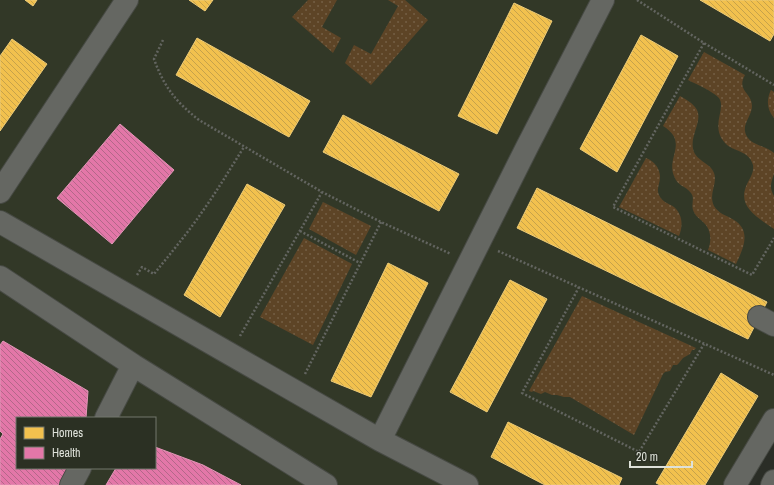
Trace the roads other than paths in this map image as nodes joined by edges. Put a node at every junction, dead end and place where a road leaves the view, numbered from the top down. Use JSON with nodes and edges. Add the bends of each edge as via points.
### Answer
{"nodes":[{"id":1,"x":127,"y":0,"type":"edge"},
{"id":2,"x":603,"y":0,"type":"edge"},
{"id":3,"x":0,"y":192,"type":"edge"},
{"id":4,"x":0,"y":222,"type":"edge"},
{"id":5,"x":0,"y":277,"type":"edge"},
{"id":6,"x":133,"y":365,"type":"junction"},
{"id":7,"x":107,"y":417,"type":"edge"},
{"id":8,"x":774,"y":420,"type":"edge"},
{"id":9,"x":380,"y":440,"type":"junction"},
{"id":10,"x":79,"y":469,"type":"edge"},
{"id":11,"x":774,"y":481,"type":"edge"},
{"id":12,"x":71,"y":485,"type":"edge"},
{"id":13,"x":326,"y":485,"type":"edge"},
{"id":14,"x":467,"y":485,"type":"edge"},
{"id":15,"x":735,"y":485,"type":"edge"},
{"id":16,"x":772,"y":485,"type":"edge"}],
"edges":[{"from":1,"to":3,"type":"street"},
{"from":2,"to":9,"type":"street"},
{"from":4,"to":9,"type":"street"},
{"from":5,"to":6,"type":"street"},
{"from":6,"to":7,"type":"street"},
{"from":6,"to":13,"type":"street"},
{"from":8,"to":15,"type":"street"},
{"from":9,"to":14,"type":"street"},
{"from":10,"to":12,"type":"street"},
{"from":11,"to":16,"type":"street"}]}
